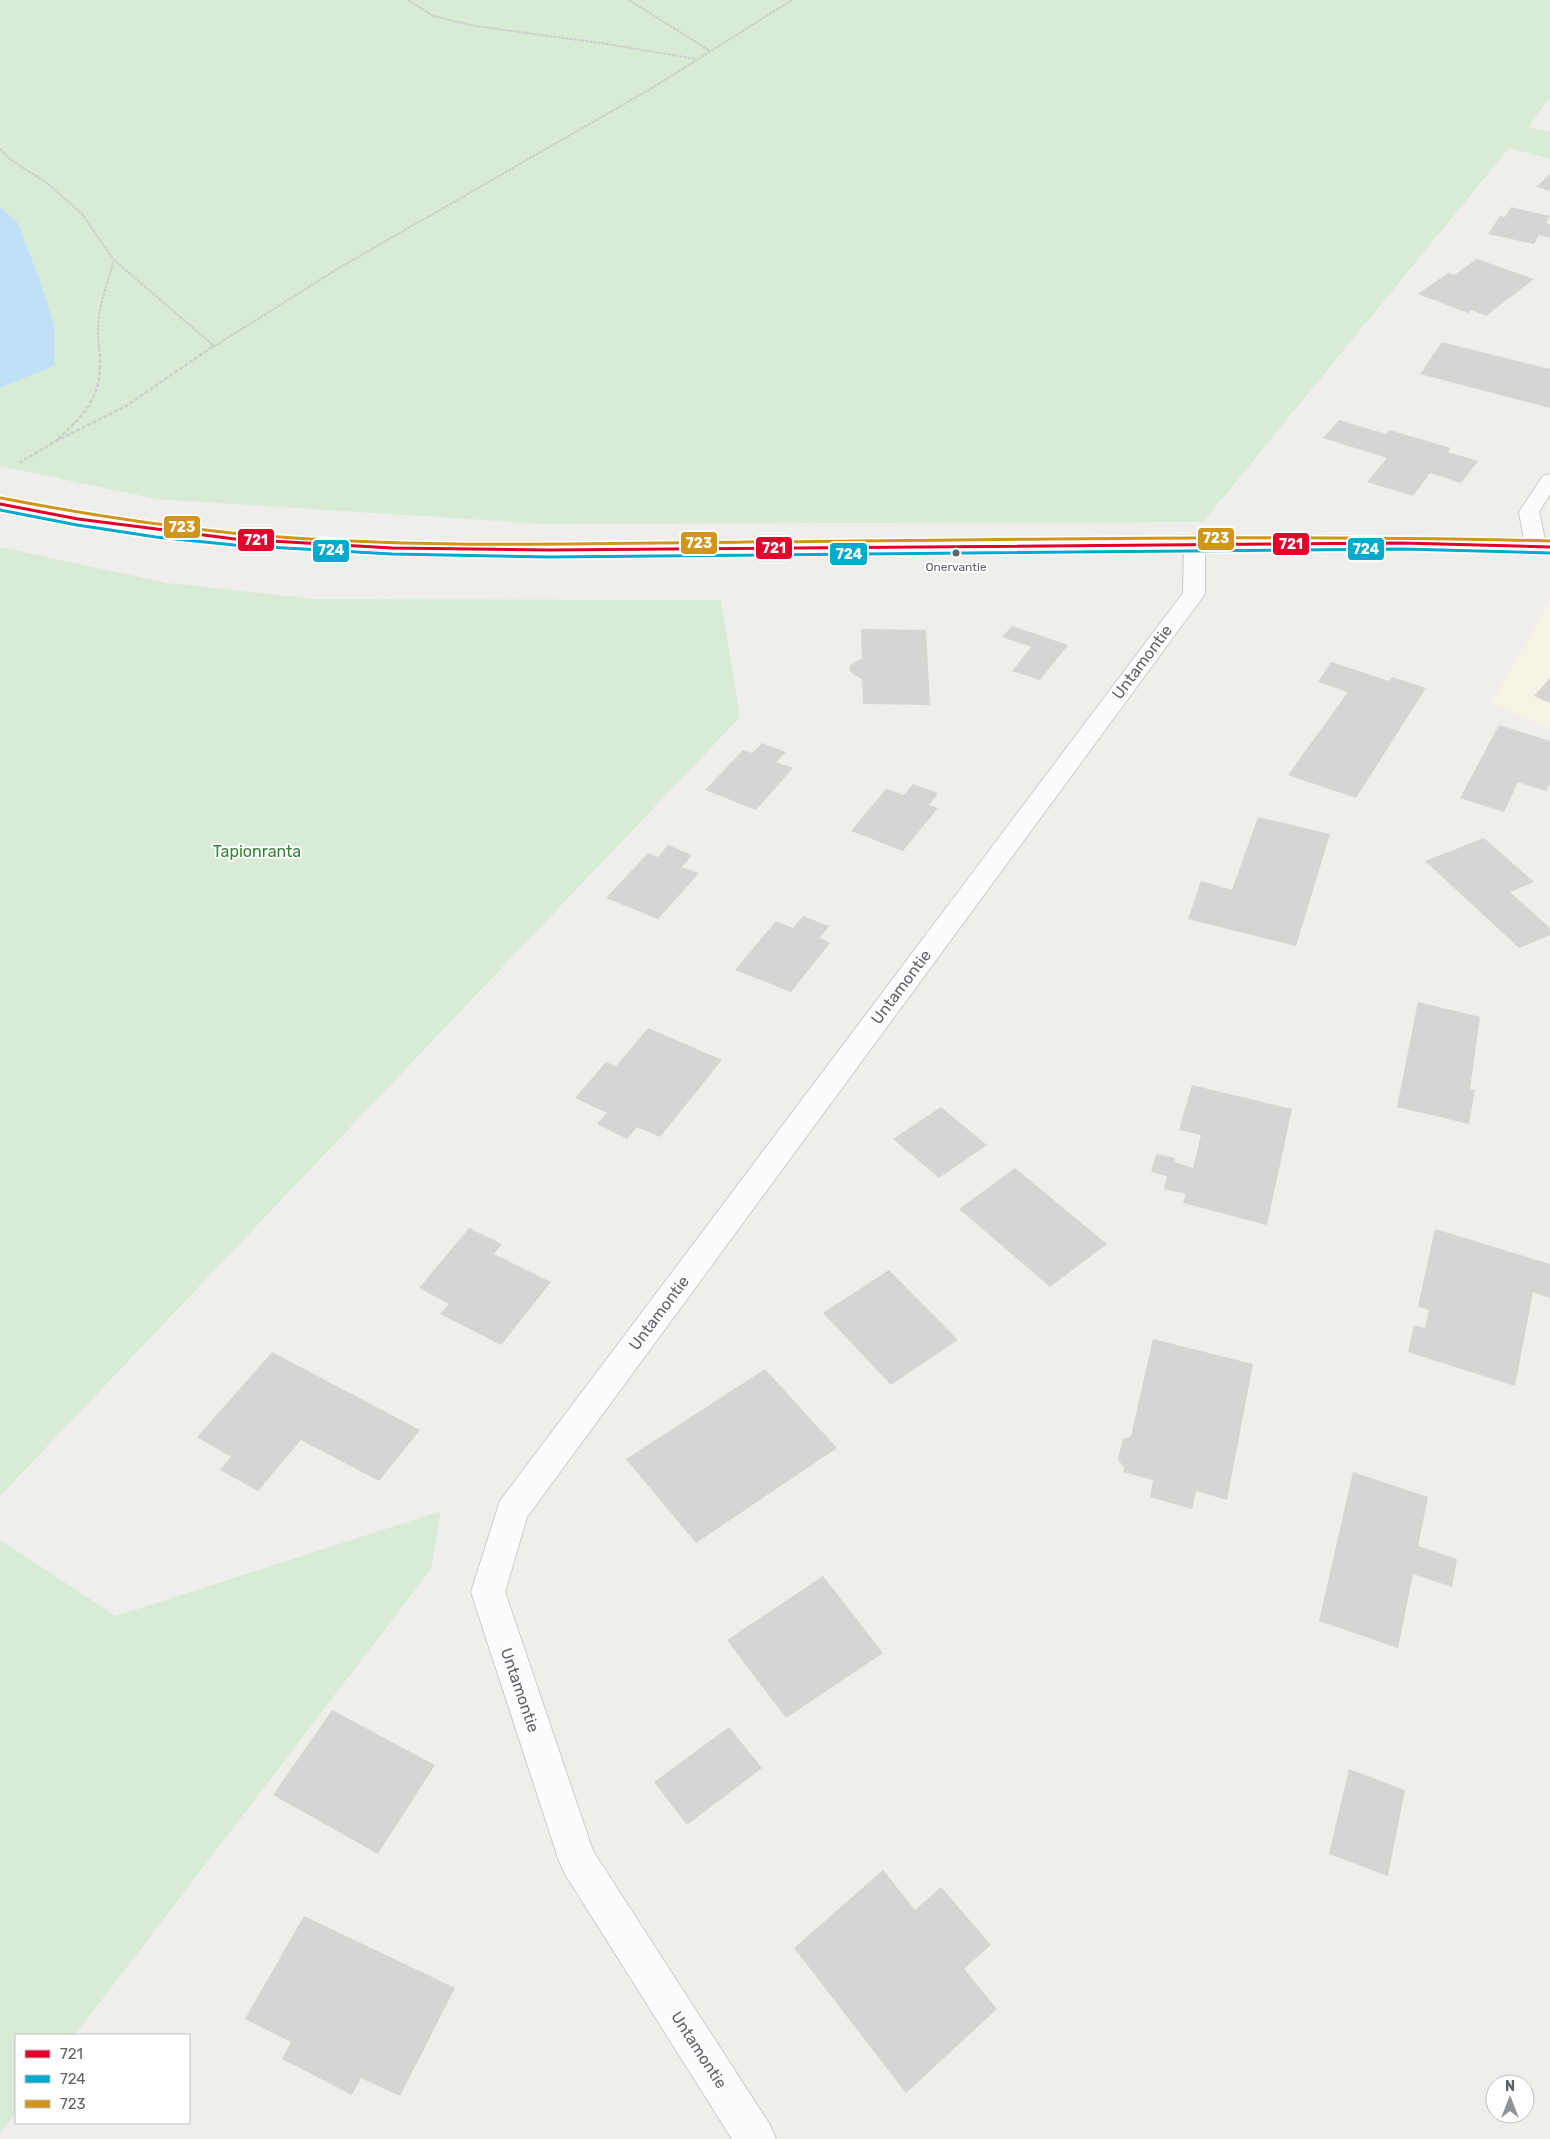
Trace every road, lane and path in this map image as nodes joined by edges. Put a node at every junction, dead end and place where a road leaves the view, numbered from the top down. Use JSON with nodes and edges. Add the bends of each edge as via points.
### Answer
{"nodes":[{"id":1,"x":408,"y":0,"type":"edge"},
{"id":2,"x":629,"y":0,"type":"edge"},
{"id":3,"x":792,"y":0,"type":"edge"},
{"id":4,"x":710,"y":51,"type":"junction"},
{"id":5,"x":696,"y":60,"type":"junction"},
{"id":6,"x":0,"y":149,"type":"edge"},
{"id":7,"x":114,"y":260,"type":"junction"},
{"id":8,"x":214,"y":346,"type":"junction"},
{"id":9,"x":56,"y":441,"type":"junction"},
{"id":10,"x":16,"y":465,"type":"dead end"},
{"id":11,"x":1550,"y":480,"type":"edge"},
{"id":12,"x":0,"y":504,"type":"edge"},
{"id":13,"x":1195,"y":544,"type":"junction"},
{"id":14,"x":1543,"y":546,"type":"edge"},
{"id":15,"x":756,"y":2139,"type":"edge"}],
"edges":[{"from":1,"to":5,"type":"path","via":[[433,16],[475,26]]},
{"from":2,"to":4,"type":"path"},
{"from":3,"to":4,"type":"path"},
{"from":4,"to":5,"type":"path"},
{"from":5,"to":8,"type":"path","via":[[339,268]]},
{"from":6,"to":7,"type":"path","via":[[47,183],[82,214]]},
{"from":7,"to":8,"type":"path"},
{"from":7,"to":9,"type":"path","via":[[99,308],[100,387],[80,418]]},
{"from":8,"to":9,"type":"path","via":[[126,406]]},
{"from":9,"to":10,"type":"path"},
{"from":11,"to":14,"type":"street","via":[[1529,512]]},
{"from":12,"to":13,"type":"street","via":[[71,519],[185,535],[303,545],[448,550]]},
{"from":13,"to":14,"type":"street"},
{"from":13,"to":15,"type":"street","name":"Untamontie","via":[[1194,593],[512,1511],[488,1592],[578,1861]]}]}
